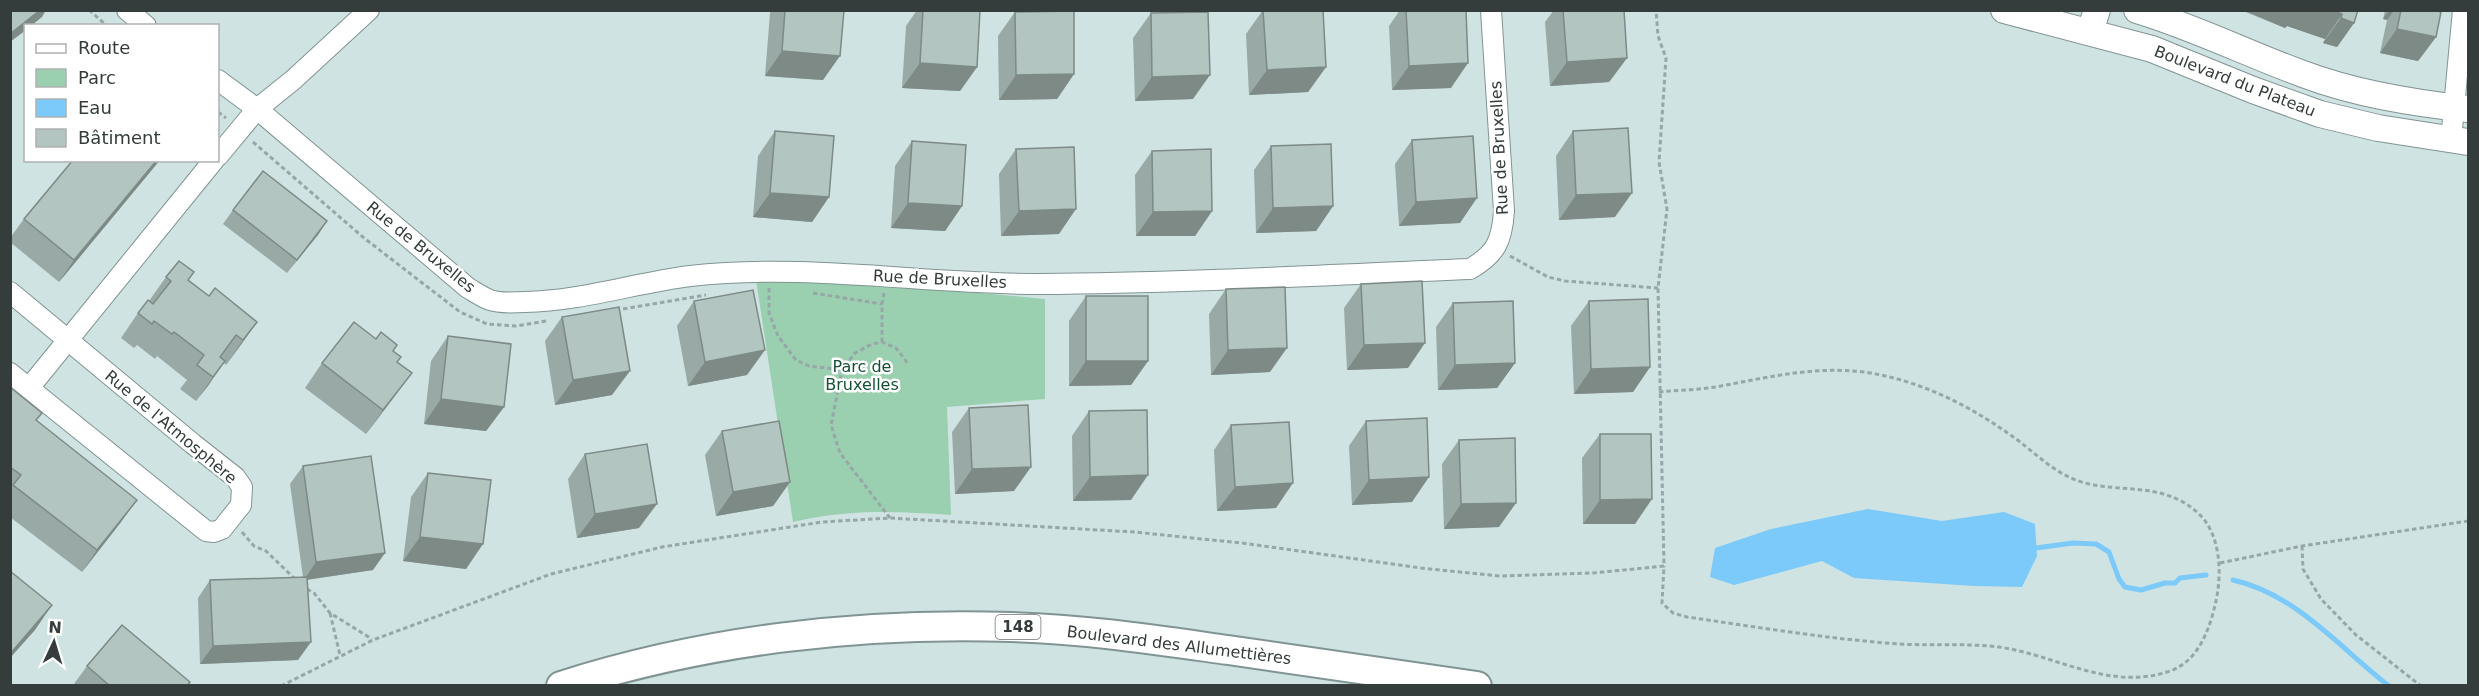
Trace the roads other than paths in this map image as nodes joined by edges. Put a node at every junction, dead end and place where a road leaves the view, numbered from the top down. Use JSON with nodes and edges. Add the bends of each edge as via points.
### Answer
{"nodes":[{"id":1,"x":127,"y":10,"type":"edge"},
{"id":2,"x":369,"y":10,"type":"edge"},
{"id":3,"x":1491,"y":10,"type":"edge"},
{"id":4,"x":2004,"y":10,"type":"edge"},
{"id":5,"x":2137,"y":10,"type":"edge"},
{"id":6,"x":2463,"y":10,"type":"edge"},
{"id":7,"x":2094,"y":21,"type":"edge"},
{"id":8,"x":144,"y":24,"type":"edge"},
{"id":9,"x":219,"y":81,"type":"edge"},
{"id":10,"x":2462,"y":108,"type":"edge"},
{"id":11,"x":257,"y":110,"type":"junction"},
{"id":12,"x":2460,"y":141,"type":"edge"},
{"id":13,"x":219,"y":155,"type":"edge"},
{"id":14,"x":212,"y":162,"type":"edge"},
{"id":15,"x":10,"y":292,"type":"edge"},
{"id":16,"x":69,"y":340,"type":"junction"},
{"id":17,"x":10,"y":373,"type":"edge"},
{"id":18,"x":29,"y":388,"type":"junction"},
{"id":19,"x":561,"y":686,"type":"edge"},
{"id":20,"x":1477,"y":686,"type":"edge"}],
"edges":[{"from":1,"to":8,"type":"street"},
{"from":2,"to":11,"type":"street"},
{"from":3,"to":11,"type":"street","name":"Rue de Bruxelles","via":[[1504,211],[1496,248],[1485,261],[1470,269],[1039,284],[943,282],[840,273],[772,282],[688,277],[546,302],[502,302],[468,288]]},
{"from":4,"to":7,"type":"main road","name":"Boulevard du Plateau"},
{"from":5,"to":10,"type":"main road","name":"Boulevard du Plateau","via":[[2314,78],[2373,94]]},
{"from":6,"to":10,"type":"street"},
{"from":7,"to":12,"type":"main road","name":"Boulevard du Plateau","via":[[2152,49],[2320,114]]},
{"from":9,"to":11,"type":"street","name":"Rue de Bruxelles"},
{"from":10,"to":12,"type":"street"},
{"from":11,"to":13,"type":"street"},
{"from":14,"to":16,"type":"street"},
{"from":15,"to":16,"type":"street","name":"Rue de l'Atmosphère"},
{"from":16,"to":18,"type":"street"},
{"from":16,"to":18,"type":"street","name":"Rue de l'Atmosphère","via":[[235,477],[242,487],[241,505],[222,529],[214,532],[197,526]]},
{"from":17,"to":18,"type":"street","name":"Rue de l'Atmosphère"},
{"from":19,"to":20,"type":"highway","name":"Boulevard des Allumettières","number":"148","via":[[680,655],[766,640],[870,629],[965,626],[1142,638]]}]}
